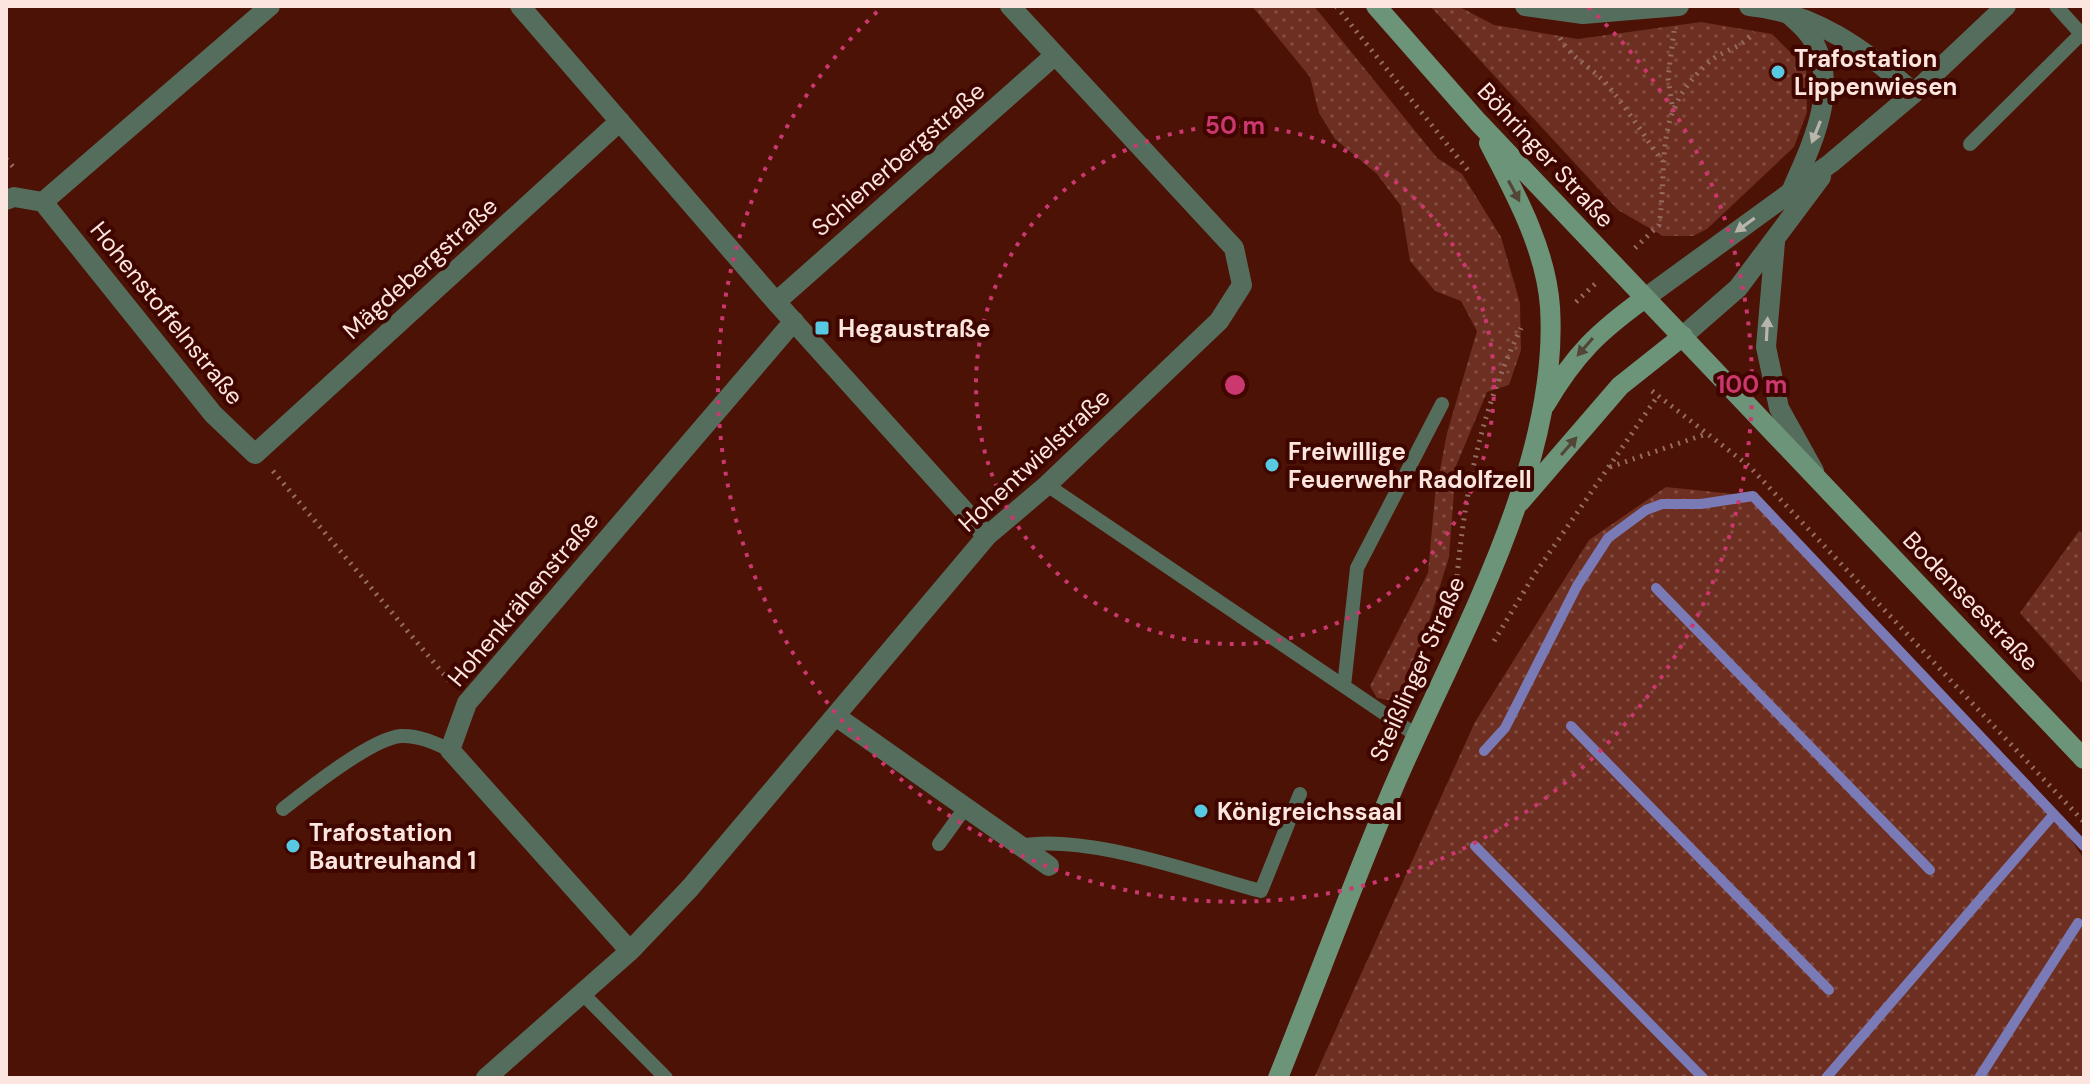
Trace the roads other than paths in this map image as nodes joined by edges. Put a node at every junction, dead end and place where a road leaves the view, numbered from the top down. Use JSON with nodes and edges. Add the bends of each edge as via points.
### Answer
{"nodes":[{"id":1,"x":270,"y":6,"type":"edge"},
{"id":2,"x":520,"y":6,"type":"edge"},
{"id":3,"x":1010,"y":6,"type":"edge"},
{"id":4,"x":1376,"y":6,"type":"edge"},
{"id":5,"x":1525,"y":6,"type":"edge"},
{"id":6,"x":1749,"y":6,"type":"edge"},
{"id":7,"x":2006,"y":6,"type":"edge"},
{"id":8,"x":2056,"y":6,"type":"edge"},
{"id":9,"x":1778,"y":10,"type":"junction"},
{"id":10,"x":1678,"y":13,"type":"edge"},
{"id":11,"x":2082,"y":36,"type":"edge"},
{"id":12,"x":1054,"y":56,"type":"junction"},
{"id":13,"x":1914,"y":93,"type":"junction"},
{"id":14,"x":620,"y":121,"type":"junction"},
{"id":15,"x":1478,"y":122,"type":"junction"},
{"id":16,"x":1970,"y":144,"type":"dead end"},
{"id":17,"x":1831,"y":163,"type":"junction"},
{"id":18,"x":1791,"y":192,"type":"junction"},
{"id":19,"x":6,"y":200,"type":"edge"},
{"id":20,"x":43,"y":202,"type":"junction"},
{"id":21,"x":1775,"y":242,"type":"junction"},
{"id":22,"x":1645,"y":298,"type":"junction"},
{"id":23,"x":776,"y":302,"type":"junction"},
{"id":24,"x":794,"y":321,"type":"junction"},
{"id":25,"x":1683,"y":336,"type":"junction"},
{"id":26,"x":1442,"y":404,"type":"dead end"},
{"id":27,"x":1539,"y":415,"type":"junction"},
{"id":28,"x":255,"y":454,"type":"joint"},
{"id":29,"x":1819,"y":479,"type":"junction"},
{"id":30,"x":1047,"y":485,"type":"junction"},
{"id":31,"x":1518,"y":505,"type":"junction"},
{"id":32,"x":987,"y":536,"type":"junction"},
{"id":33,"x":1344,"y":686,"type":"junction"},
{"id":34,"x":837,"y":717,"type":"junction"},
{"id":35,"x":1416,"y":735,"type":"junction"},
{"id":36,"x":450,"y":750,"type":"junction"},
{"id":37,"x":2084,"y":759,"type":"edge"},
{"id":38,"x":1300,"y":794,"type":"dead end"},
{"id":39,"x":965,"y":808,"type":"junction"},
{"id":40,"x":283,"y":809,"type":"dead end"},
{"id":41,"x":939,"y":844,"type":"dead end"},
{"id":42,"x":1019,"y":846,"type":"junction"},
{"id":43,"x":1049,"y":866,"type":"dead end"},
{"id":44,"x":630,"y":951,"type":"junction"},
{"id":45,"x":582,"y":993,"type":"junction"},
{"id":46,"x":486,"y":1078,"type":"edge"},
{"id":47,"x":666,"y":1078,"type":"edge"},
{"id":48,"x":1278,"y":1078,"type":"edge"}],
"edges":[{"from":1,"to":20,"type":"street"},
{"from":2,"to":14,"type":"street"},
{"from":3,"to":12,"type":"street"},
{"from":4,"to":15,"type":"street","name":"Böhringer Straße"},
{"from":5,"to":10,"type":"street","via":[[1583,14]]},
{"from":6,"to":9,"type":"street"},
{"from":7,"to":13,"type":"street"},
{"from":8,"to":11,"type":"lane"},
{"from":9,"to":13,"type":"street","via":[[1834,32]]},
{"from":9,"to":18,"type":"street","one_way":true,"via":[[1811,37],[1824,67],[1821,120]]},
{"from":11,"to":16,"type":"lane"},
{"from":12,"to":23,"type":"street","name":"Schienerbergstraße"},
{"from":12,"to":30,"type":"street","name":"Hohentwielstraße","via":[[1234,248],[1242,285],[1219,321]]},
{"from":13,"to":17,"type":"street"},
{"from":14,"to":23,"type":"street"},
{"from":14,"to":28,"type":"street","name":"Mägdebergstraße"},
{"from":15,"to":22,"type":"street","name":"Böhringer Straße"},
{"from":15,"to":27,"type":"street","one_way":true,"via":[[1529,219],[1550,305]]},
{"from":17,"to":18,"type":"street"},
{"from":17,"to":21,"type":"street"},
{"from":18,"to":22,"type":"street","one_way":true},
{"from":19,"to":20,"type":"street"},
{"from":20,"to":28,"type":"street","name":"Hohenstoffelnstraße","via":[[213,414]]},
{"from":21,"to":25,"type":"street","via":[[1738,288]]},
{"from":29,"to":21,"type":"street","name":"Bodenseestraße","one_way":true,"via":[[1779,408],[1766,347]]},
{"from":22,"to":25,"type":"street","name":"Böhringer Straße"},
{"from":22,"to":27,"type":"street","one_way":true,"via":[[1600,331],[1567,369]]},
{"from":23,"to":24,"type":"street"},
{"from":24,"to":32,"type":"street"},
{"from":24,"to":36,"type":"street","name":"Hohenkrähenstraße","via":[[467,703]]},
{"from":25,"to":29,"type":"street","name":"Bodenseestraße"},
{"from":31,"to":25,"type":"street","one_way":true,"via":[[1620,386]]},
{"from":26,"to":33,"type":"lane","via":[[1357,568]]},
{"from":27,"to":31,"type":"street"},
{"from":29,"to":37,"type":"street","name":"Bodenseestraße"},
{"from":30,"to":32,"type":"street","name":"Hohentwielstraße"},
{"from":30,"to":33,"type":"lane"},
{"from":31,"to":35,"type":"street","name":"Steißlinger Straße"},
{"from":32,"to":34,"type":"street","name":"Hohentwielstraße"},
{"from":33,"to":35,"type":"lane"},
{"from":34,"to":39,"type":"street"},
{"from":34,"to":44,"type":"street","name":"Hohentwielstraße"},
{"from":35,"to":48,"type":"street","name":"Steißlinger Straße"},
{"from":36,"to":40,"type":"lane","via":[[400,736],[335,768]]},
{"from":36,"to":44,"type":"street"},
{"from":38,"to":42,"type":"lane","via":[[1261,891],[1098,849],[1043,841]]},
{"from":39,"to":41,"type":"lane"},
{"from":39,"to":42,"type":"street"},
{"from":42,"to":43,"type":"street"},
{"from":44,"to":45,"type":"street","name":"Hohentwielstraße"},
{"from":45,"to":46,"type":"street","name":"Hohentwielstraße"},
{"from":45,"to":47,"type":"lane"}]}
